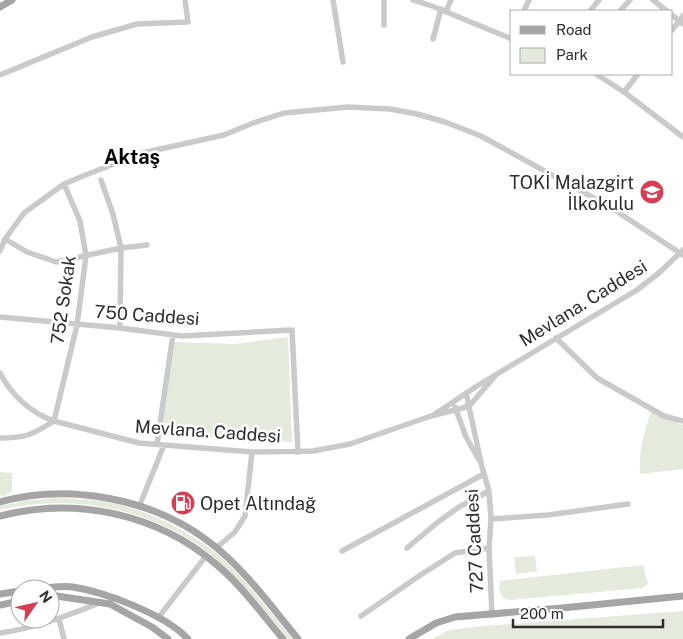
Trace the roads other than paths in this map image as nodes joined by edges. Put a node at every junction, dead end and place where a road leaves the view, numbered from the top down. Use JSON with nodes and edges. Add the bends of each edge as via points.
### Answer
{"nodes":[{"id":1,"x":12,"y":0,"type":"edge"},
{"id":2,"x":185,"y":0,"type":"edge"},
{"id":3,"x":333,"y":0,"type":"edge"},
{"id":4,"x":384,"y":0,"type":"edge"},
{"id":5,"x":413,"y":0,"type":"edge"},
{"id":6,"x":451,"y":0,"type":"edge"},
{"id":7,"x":599,"y":0,"type":"edge"},
{"id":8,"x":630,"y":0,"type":"edge"},
{"id":9,"x":653,"y":0,"type":"edge"},
{"id":10,"x":433,"y":3,"type":"edge"},
{"id":11,"x":0,"y":7,"type":"edge"},
{"id":12,"x":443,"y":10,"type":"junction"},
{"id":13,"x":591,"y":10,"type":"edge"},
{"id":14,"x":621,"y":10,"type":"edge"},
{"id":15,"x":666,"y":10,"type":"edge"},
{"id":16,"x":682,"y":20,"type":"edge"},
{"id":17,"x":384,"y":25,"type":"dead end"},
{"id":18,"x":673,"y":29,"type":"edge"},
{"id":19,"x":510,"y":38,"type":"edge"},
{"id":20,"x":433,"y":39,"type":"dead end"},
{"id":21,"x":343,"y":62,"type":"dead end"},
{"id":22,"x":0,"y":75,"type":"edge"},
{"id":23,"x":598,"y":75,"type":"edge"},
{"id":24,"x":637,"y":75,"type":"edge"},
{"id":25,"x":624,"y":92,"type":"junction"},
{"id":26,"x":683,"y":137,"type":"edge"},
{"id":27,"x":101,"y":180,"type":"dead end"},
{"id":28,"x":64,"y":184,"type":"junction"},
{"id":29,"x":2,"y":241,"type":"edge"},
{"id":30,"x":147,"y":245,"type":"dead end"},
{"id":31,"x":121,"y":248,"type":"junction"},
{"id":32,"x":0,"y":251,"type":"edge"},
{"id":33,"x":682,"y":253,"type":"edge"},
{"id":34,"x":86,"y":256,"type":"junction"},
{"id":35,"x":0,"y":318,"type":"edge"},
{"id":36,"x":77,"y":325,"type":"junction"},
{"id":37,"x":120,"y":328,"type":"junction"},
{"id":38,"x":173,"y":335,"type":"junction"},
{"id":39,"x":556,"y":338,"type":"junction"},
{"id":40,"x":494,"y":376,"type":"junction"},
{"id":41,"x":1,"y":377,"type":"edge"},
{"id":42,"x":466,"y":393,"type":"junction"},
{"id":43,"x":452,"y":403,"type":"junction"},
{"id":44,"x":469,"y":406,"type":"junction"},
{"id":45,"x":457,"y":410,"type":"junction"},
{"id":46,"x":431,"y":416,"type":"junction"},
{"id":47,"x":54,"y":421,"type":"junction"},
{"id":48,"x":683,"y":421,"type":"edge"},
{"id":49,"x":0,"y":438,"type":"edge"},
{"id":50,"x":157,"y":444,"type":"junction"},
{"id":51,"x":164,"y":445,"type":"junction"},
{"id":52,"x":252,"y":452,"type":"junction"},
{"id":53,"x":298,"y":452,"type":"junction"},
{"id":54,"x":482,"y":467,"type":"junction"},
{"id":55,"x":484,"y":474,"type":"junction"},
{"id":56,"x":489,"y":491,"type":"junction"},
{"id":57,"x":0,"y":502,"type":"edge"},
{"id":58,"x":628,"y":504,"type":"dead end"},
{"id":59,"x":139,"y":506,"type":"junction"},
{"id":60,"x":0,"y":516,"type":"edge"},
{"id":61,"x":491,"y":519,"type":"junction"},
{"id":62,"x":216,"y":548,"type":"junction"},
{"id":63,"x":407,"y":548,"type":"dead end"},
{"id":64,"x":489,"y":548,"type":"junction"},
{"id":65,"x":342,"y":551,"type":"dead end"},
{"id":66,"x":206,"y":556,"type":"junction"},
{"id":67,"x":60,"y":588,"type":"edge"},
{"id":68,"x":683,"y":596,"type":"edge"},
{"id":69,"x":60,"y":597,"type":"edge"},
{"id":70,"x":99,"y":603,"type":"junction"},
{"id":71,"x":492,"y":615,"type":"junction"},
{"id":72,"x":361,"y":616,"type":"dead end"},
{"id":73,"x":158,"y":618,"type":"junction"},
{"id":74,"x":60,"y":619,"type":"edge"},
{"id":75,"x":60,"y":623,"type":"edge"},
{"id":76,"x":27,"y":629,"type":"edge"},
{"id":77,"x":0,"y":633,"type":"edge"},
{"id":78,"x":64,"y":639,"type":"edge"},
{"id":79,"x":168,"y":639,"type":"edge"},
{"id":80,"x":188,"y":639,"type":"edge"},
{"id":81,"x":283,"y":639,"type":"edge"},
{"id":82,"x":298,"y":639,"type":"edge"},
{"id":83,"x":409,"y":639,"type":"edge"}],
"edges":[{"from":1,"to":11,"type":"main road"},
{"from":2,"to":22,"type":"street","via":[[188,22],[137,24],[92,36]]},
{"from":3,"to":21,"type":"street"},
{"from":4,"to":17,"type":"street"},
{"from":5,"to":10,"type":"street"},
{"from":6,"to":12,"type":"street"},
{"from":7,"to":13,"type":"street"},
{"from":8,"to":14,"type":"street"},
{"from":9,"to":15,"type":"street"},
{"from":10,"to":12,"type":"street"},
{"from":12,"to":19,"type":"street"},
{"from":12,"to":20,"type":"street"},
{"from":16,"to":18,"type":"street"},
{"from":23,"to":25,"type":"street"},
{"from":24,"to":25,"type":"street"},
{"from":25,"to":26,"type":"street"},
{"from":27,"to":31,"type":"street"},
{"from":28,"to":29,"type":"street","via":[[24,213]]},
{"from":28,"to":33,"type":"street","via":[[142,153],[224,135],[284,114],[348,108],[390,110],[445,122],[492,142],[610,207]]},
{"from":28,"to":34,"type":"street","name":"752 Sokak","via":[[80,221]]},
{"from":29,"to":32,"type":"street"},
{"from":29,"to":34,"type":"street","via":[[56,262]]},
{"from":30,"to":31,"type":"street"},
{"from":31,"to":34,"type":"street"},
{"from":31,"to":37,"type":"street"},
{"from":33,"to":39,"type":"street","name":"Mevlana. Caddesi","via":[[637,290]]},
{"from":34,"to":36,"type":"street","name":"752 Sokak"},
{"from":35,"to":36,"type":"street","name":"750 Caddesi"},
{"from":36,"to":37,"type":"street","name":"750 Caddesi"},
{"from":36,"to":47,"type":"street","name":"752 Sokak"},
{"from":37,"to":38,"type":"street","name":"750 Caddesi"},
{"from":38,"to":50,"type":"street"},
{"from":38,"to":53,"type":"street","name":"750 Caddesi","via":[[292,330]]},
{"from":39,"to":40,"type":"street","name":"Mevlana. Caddesi"},
{"from":39,"to":48,"type":"street","via":[[597,378],[664,416]]},
{"from":40,"to":42,"type":"street","name":"Mevlana. Caddesi"},
{"from":40,"to":44,"type":"street","name":"Mevlana. Caddesi"},
{"from":41,"to":47,"type":"street","name":"Mevlana. Caddesi","via":[[26,405]]},
{"from":42,"to":43,"type":"street","name":"Mevlana. Caddesi"},
{"from":42,"to":44,"type":"street","name":"727 Caddesi"},
{"from":43,"to":45,"type":"street","name":"727 Caddesi"},
{"from":43,"to":46,"type":"street","name":"Mevlana. Caddesi"},
{"from":44,"to":45,"type":"street","name":"Mevlana. Caddesi"},
{"from":44,"to":54,"type":"street","name":"727 Caddesi"},
{"from":45,"to":46,"type":"street","name":"Mevlana. Caddesi"},
{"from":45,"to":54,"type":"street","name":"727 Caddesi","via":[[466,437]]},
{"from":46,"to":53,"type":"street","name":"Mevlana. Caddesi","via":[[350,444]]},
{"from":47,"to":49,"type":"street","via":[[21,438]]},
{"from":47,"to":50,"type":"street","name":"Mevlana. Caddesi","via":[[122,439]]},
{"from":50,"to":51,"type":"street","name":"Mevlana. Caddesi"},
{"from":51,"to":52,"type":"street","name":"Mevlana. Caddesi"},
{"from":51,"to":59,"type":"street"},
{"from":52,"to":53,"type":"street","name":"Mevlana. Caddesi"},
{"from":52,"to":62,"type":"street","via":[[245,516],[235,532]]},
{"from":54,"to":55,"type":"street","name":"727 Caddesi"},
{"from":55,"to":56,"type":"street","name":"727 Caddesi"},
{"from":55,"to":65,"type":"street"},
{"from":56,"to":61,"type":"street","name":"727 Caddesi"},
{"from":56,"to":63,"type":"street","via":[[438,522]]},
{"from":57,"to":59,"type":"main road","via":[[40,494],[76,494]]},
{"from":58,"to":61,"type":"street"},
{"from":59,"to":62,"type":"main road","via":[[185,526]]},
{"from":60,"to":66,"type":"main road","via":[[42,508],[110,512],[159,529]]},
{"from":61,"to":64,"type":"street","name":"727 Caddesi"},
{"from":62,"to":82,"type":"main road","via":[[256,588]]},
{"from":64,"to":71,"type":"street","name":"727 Caddesi"},
{"from":64,"to":72,"type":"street","via":[[455,553]]},
{"from":66,"to":73,"type":"street"},
{"from":66,"to":81,"type":"main road","via":[[233,580]]},
{"from":67,"to":73,"type":"main road","via":[[72,587],[118,598]]},
{"from":68,"to":71,"type":"main road"},
{"from":69,"to":70,"type":"main road"},
{"from":70,"to":74,"type":"street"},
{"from":70,"to":79,"type":"main road","via":[[110,604]]},
{"from":71,"to":83,"type":"main road","via":[[447,619]]},
{"from":73,"to":80,"type":"main road"},
{"from":75,"to":78,"type":"street"},
{"from":76,"to":77,"type":"street"}]}
